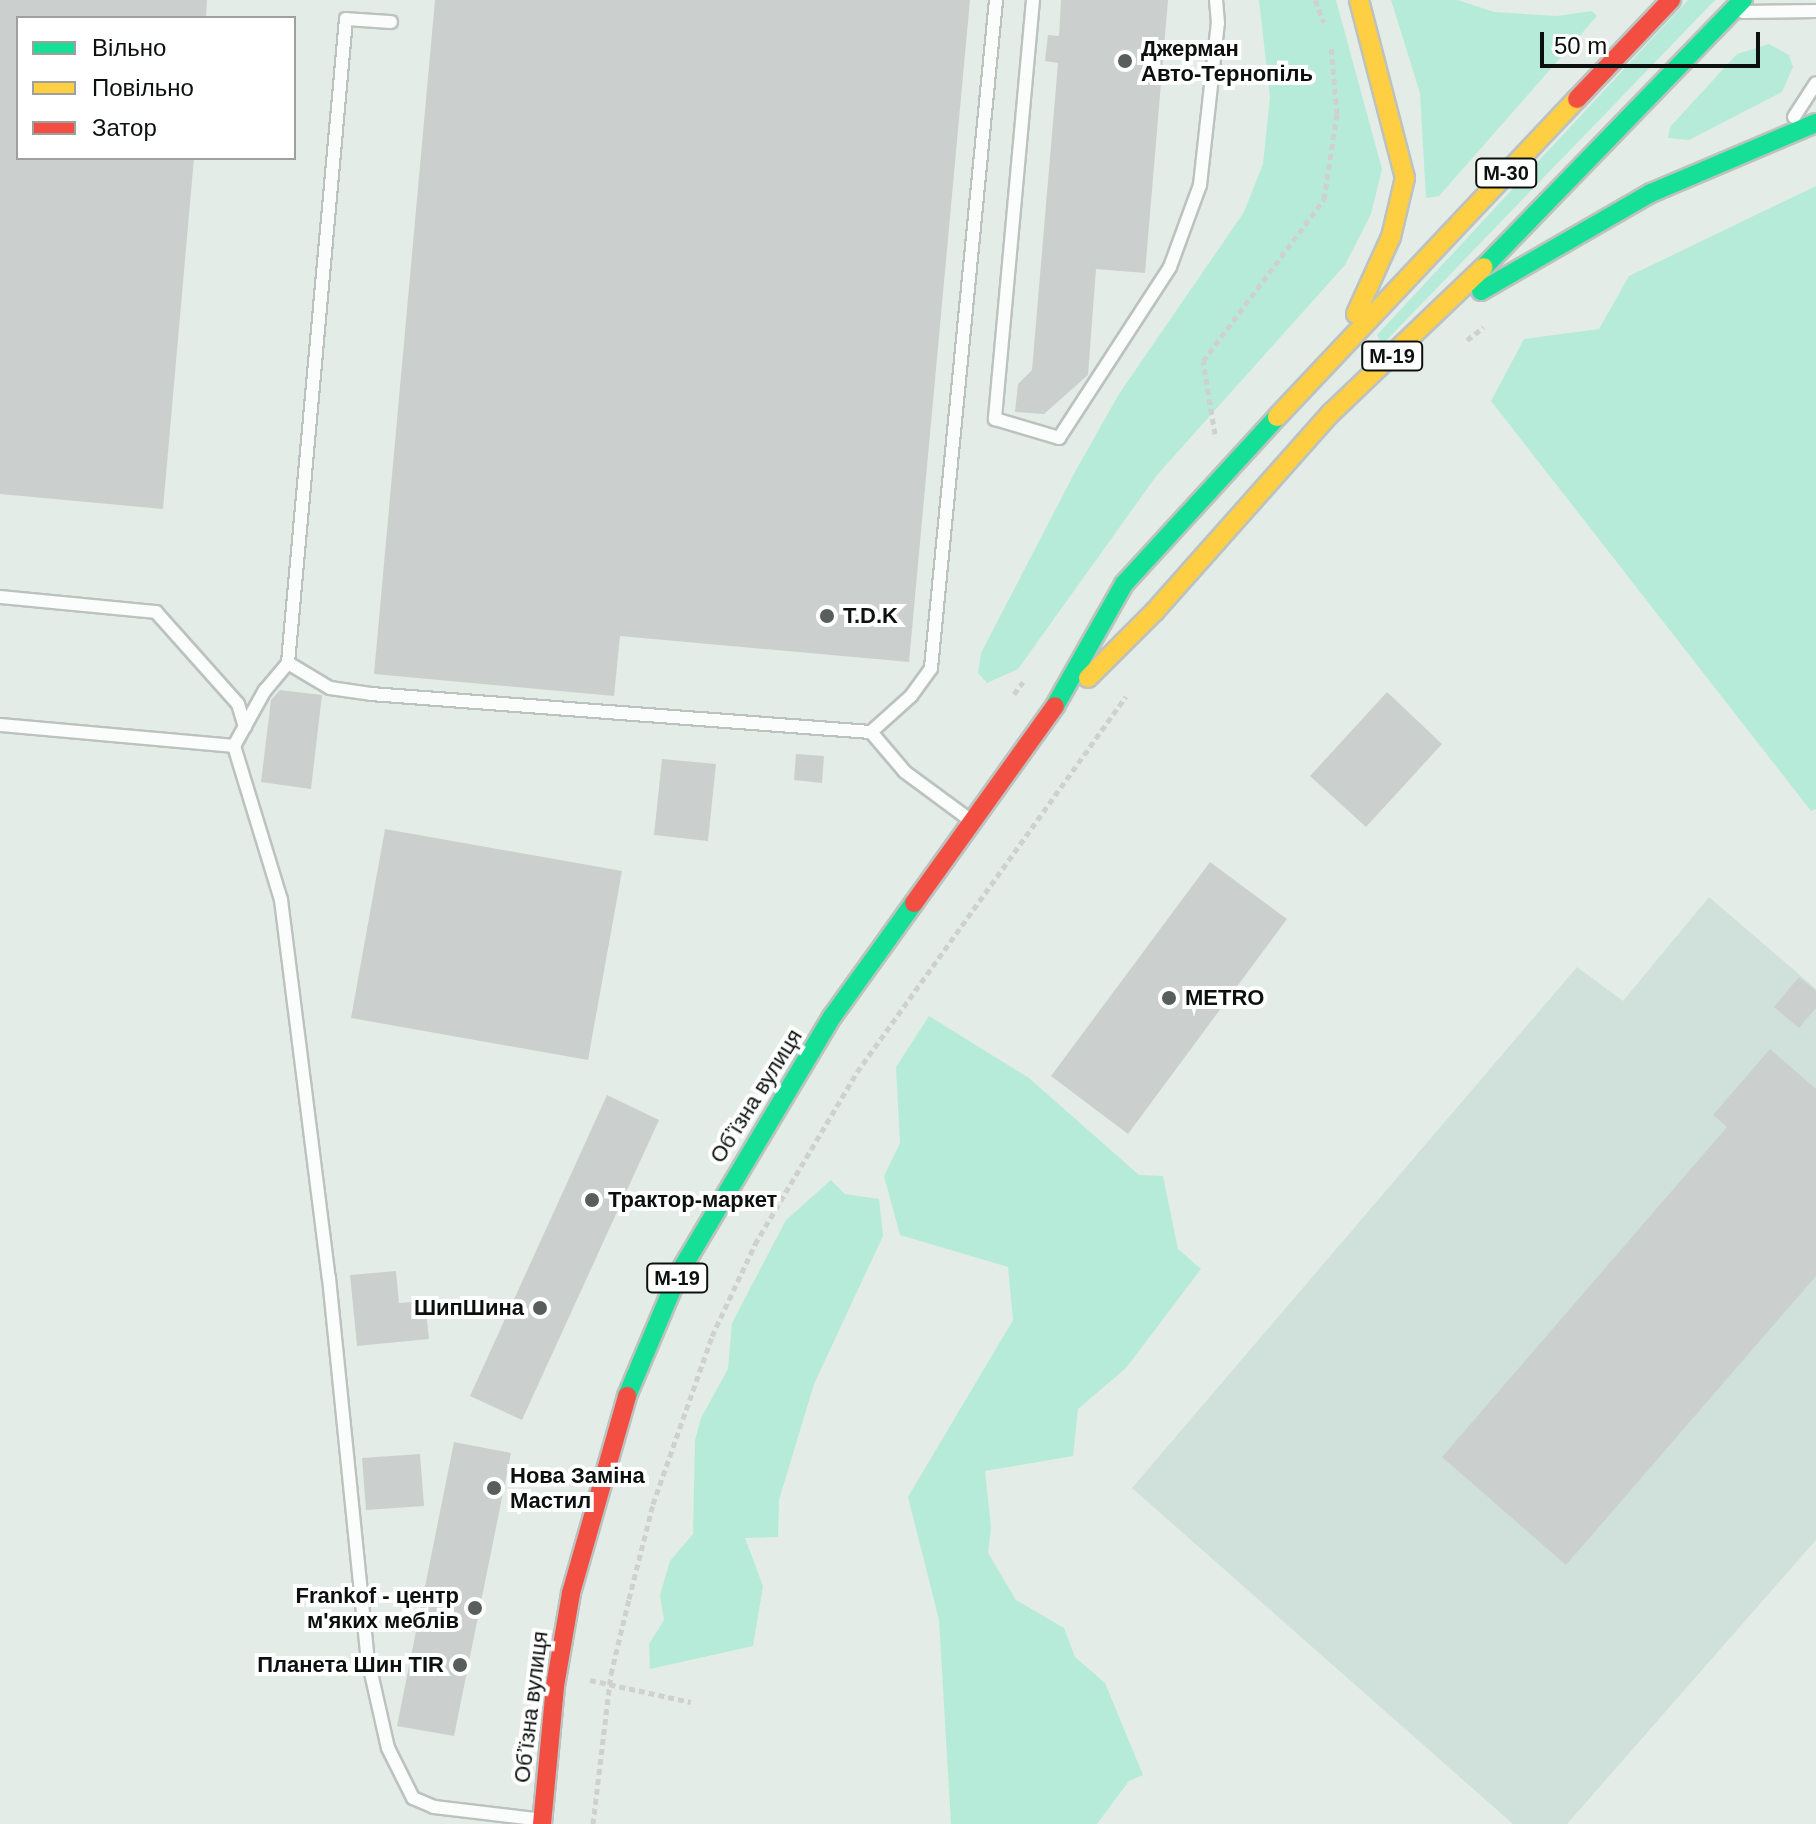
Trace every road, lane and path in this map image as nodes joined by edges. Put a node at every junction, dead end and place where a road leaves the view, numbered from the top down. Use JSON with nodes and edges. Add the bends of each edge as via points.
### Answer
{"nodes":[{"id":1,"x":996,"y":0,"type":"edge"},
{"id":2,"x":1033,"y":0,"type":"edge"},
{"id":3,"x":1216,"y":0,"type":"edge"},
{"id":4,"x":1315,"y":0,"type":"edge"},
{"id":5,"x":1359,"y":0,"type":"edge"},
{"id":6,"x":1671,"y":0,"type":"edge"},
{"id":7,"x":1738,"y":6,"type":"edge"},
{"id":8,"x":1816,"y":11,"type":"edge"},
{"id":9,"x":391,"y":22,"type":"dead end"},
{"id":10,"x":1816,"y":83,"type":"edge"},
{"id":11,"x":1816,"y":123,"type":"edge"},
{"id":12,"x":1782,"y":137,"type":"junction"},
{"id":13,"x":1430,"y":320,"type":"junction"},
{"id":14,"x":1488,"y":324,"type":"dead end"},
{"id":15,"x":1341,"y":347,"type":"junction"},
{"id":16,"x":1455,"y":350,"type":"dead end"},
{"id":17,"x":1216,"y":446,"type":"dead end"},
{"id":18,"x":0,"y":597,"type":"edge"},
{"id":19,"x":288,"y":663,"type":"junction"},
{"id":20,"x":1032,"y":670,"type":"dead end"},
{"id":21,"x":1131,"y":689,"type":"dead end"},
{"id":22,"x":1014,"y":694,"type":"dead end"},
{"id":23,"x":1047,"y":719,"type":"junction"},
{"id":24,"x":0,"y":725,"type":"edge"},
{"id":25,"x":245,"y":727,"type":"junction"},
{"id":26,"x":871,"y":732,"type":"junction"},
{"id":27,"x":234,"y":746,"type":"junction"},
{"id":28,"x":972,"y":821,"type":"junction"},
{"id":29,"x":557,"y":1673,"type":"junction"},
{"id":30,"x":610,"y":1685,"type":"junction"},
{"id":31,"x":691,"y":1702,"type":"dead end"},
{"id":32,"x":542,"y":1822,"type":"edge"},
{"id":33,"x":593,"y":1824,"type":"edge"}],
"edges":[{"from":1,"to":26,"type":"lane","via":[[931,668],[911,696]]},
{"from":2,"to":3,"type":"lane","via":[[995,419],[1059,438],[1170,267],[1200,185]]},
{"from":4,"to":17,"type":"path","via":[[1333,62],[1337,114],[1331,171],[1324,199],[1303,235],[1203,361]]},
{"from":5,"to":15,"type":"highway","number":"М-19","via":[[1405,178],[1391,237]]},
{"from":6,"to":15,"type":"highway","number":"М-30"},
{"from":7,"to":8,"type":"lane"},
{"from":7,"to":13,"type":"highway","number":"М-19"},
{"from":9,"to":19,"type":"lane","via":[[346,19]]},
{"from":10,"to":12,"type":"lane"},
{"from":11,"to":12,"type":"highway"},
{"from":12,"to":13,"type":"highway","via":[[1651,193]]},
{"from":13,"to":23,"type":"highway","number":"М-19","via":[[1331,413],[1155,611]]},
{"from":14,"to":16,"type":"path"},
{"from":15,"to":23,"type":"highway","number":"М-19","via":[[1124,584]]},
{"from":18,"to":25,"type":"lane","via":[[156,612],[238,704]]},
{"from":19,"to":25,"type":"lane"},
{"from":19,"to":26,"type":"lane","via":[[330,688],[371,694]]},
{"from":20,"to":22,"type":"path"},
{"from":21,"to":30,"type":"path","via":[[898,1011],[755,1244],[677,1429],[653,1504]]},
{"from":23,"to":28,"type":"highway","name":"Обʼїзна вулиця","number":"М-19"},
{"from":24,"to":27,"type":"lane"},
{"from":25,"to":27,"type":"lane"},
{"from":26,"to":28,"type":"lane","via":[[905,772]]},
{"from":27,"to":32,"type":"lane","via":[[281,900],[329,1278],[367,1655],[388,1748],[413,1798],[434,1807]]},
{"from":28,"to":29,"type":"highway","name":"Обʼїзна вулиця","number":"М-19","via":[[832,1017],[678,1275],[648,1338],[606,1458],[571,1593]]},
{"from":29,"to":30,"type":"path"},
{"from":29,"to":32,"type":"highway","name":"Обʼїзна вулиця","number":"М-19"},
{"from":30,"to":31,"type":"path"},
{"from":30,"to":33,"type":"path"}]}
